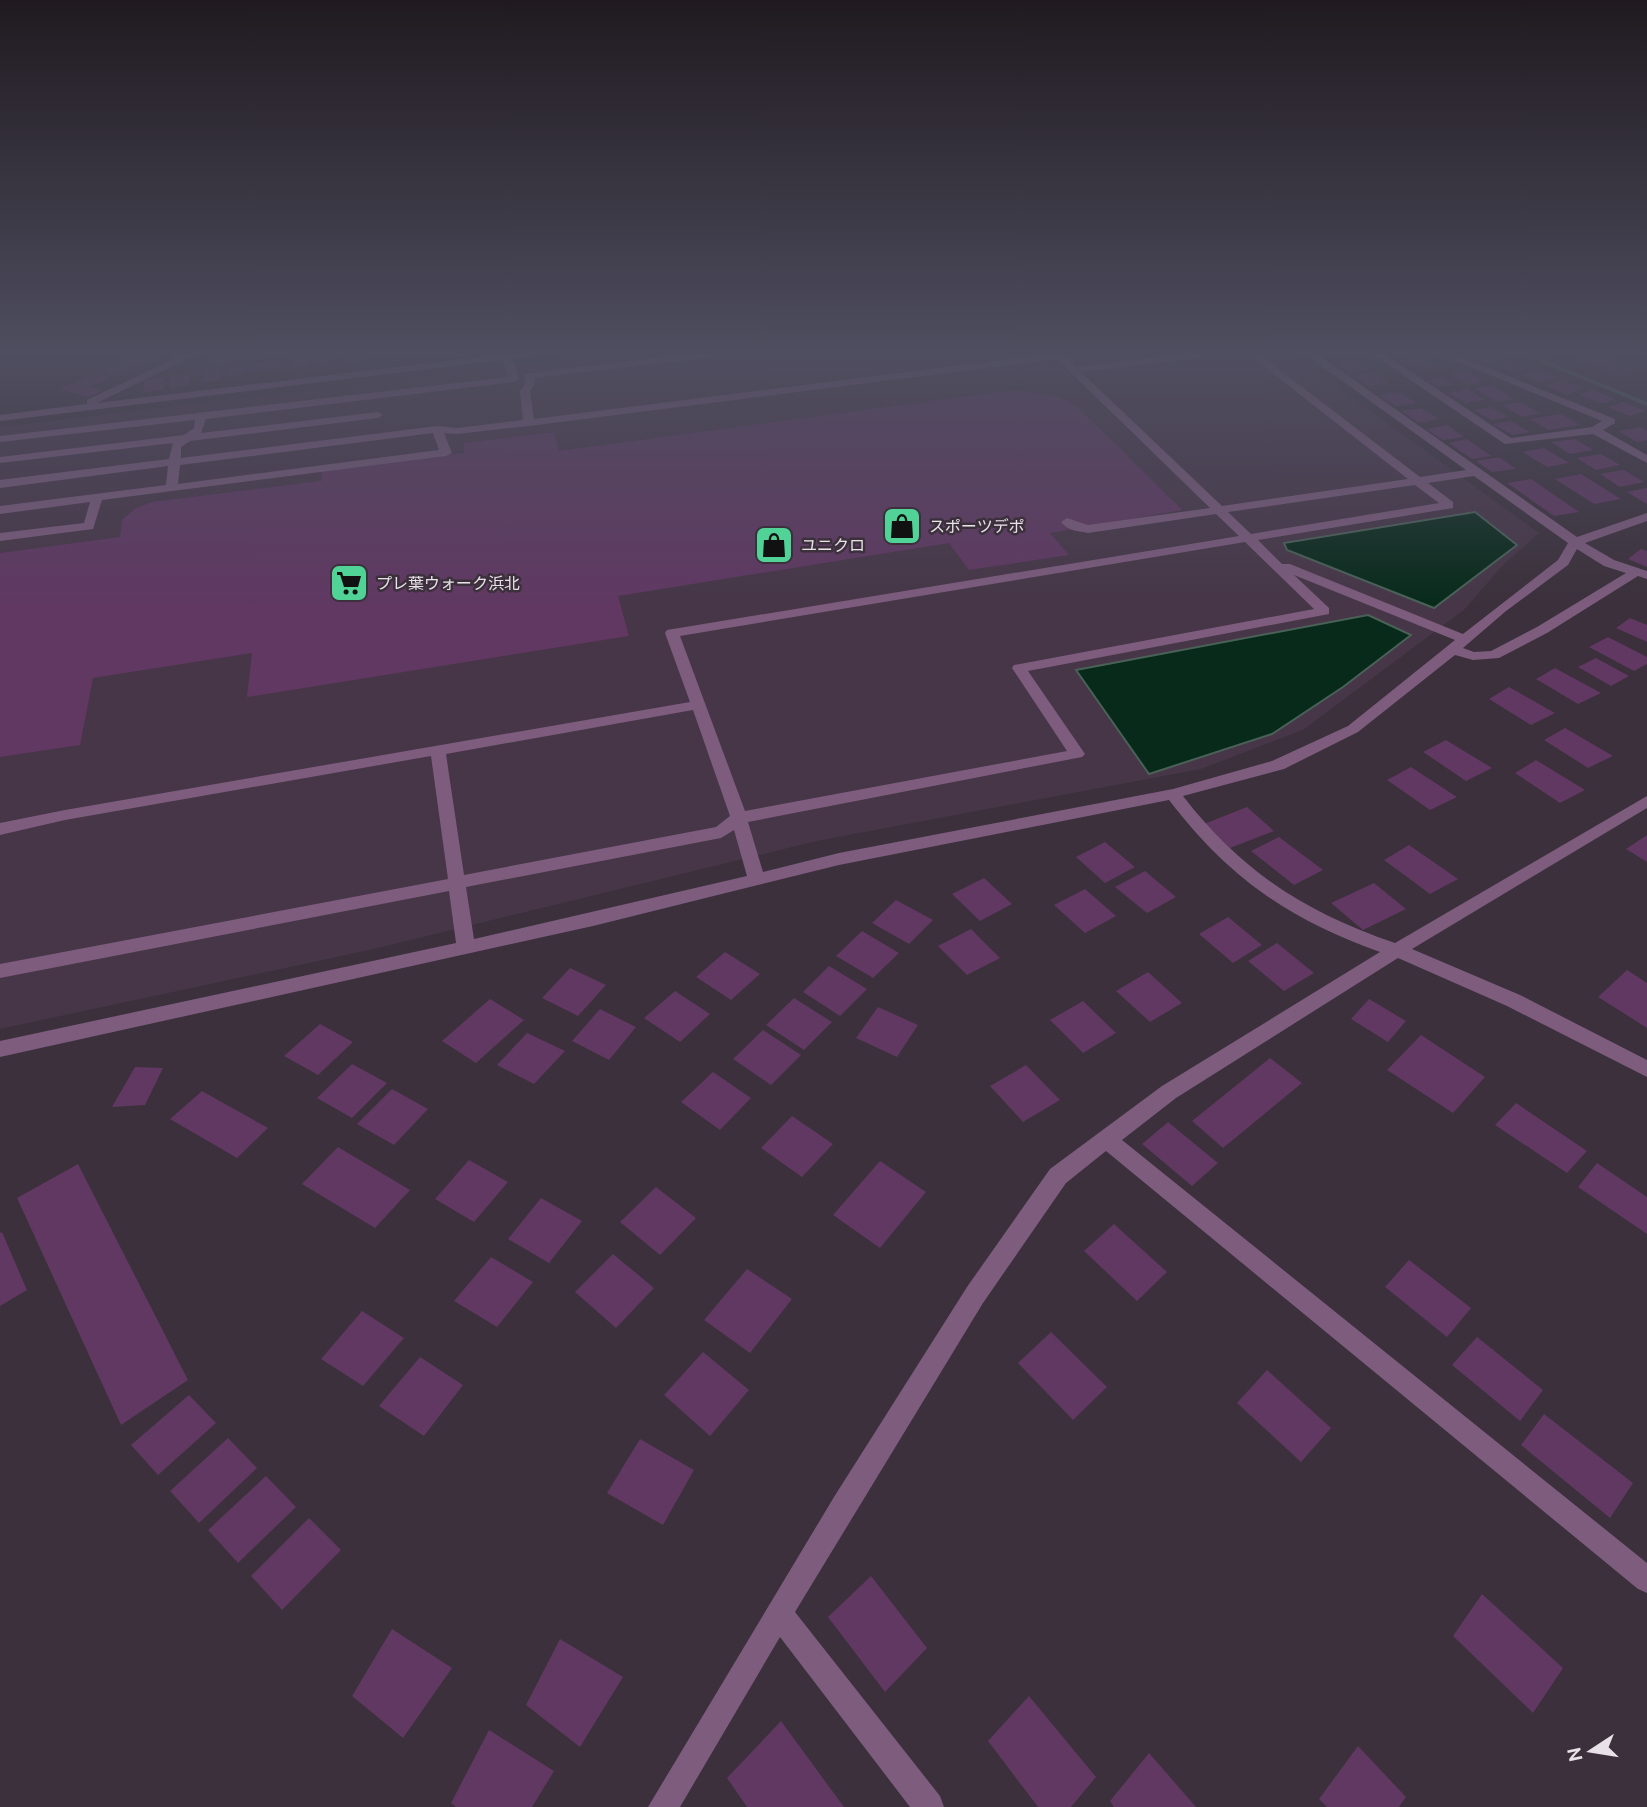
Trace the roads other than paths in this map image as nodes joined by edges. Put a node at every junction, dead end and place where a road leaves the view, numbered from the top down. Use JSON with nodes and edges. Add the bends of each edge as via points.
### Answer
{"nodes":[{"id":1,"x":184,"y":438,"type":"edge"},
{"id":2,"x":187,"y":438,"type":"edge"},
{"id":3,"x":362,"y":438,"type":"edge"},
{"id":4,"x":440,"y":438,"type":"edge"},
{"id":5,"x":1145,"y":438,"type":"edge"},
{"id":6,"x":1363,"y":438,"type":"edge"},
{"id":7,"x":1430,"y":438,"type":"edge"},
{"id":8,"x":1503,"y":438,"type":"edge"},
{"id":9,"x":1535,"y":438,"type":"edge"},
{"id":10,"x":1609,"y":438,"type":"edge"},
{"id":11,"x":0,"y":460,"type":"edge"},
{"id":12,"x":1647,"y":460,"type":"edge"},
{"id":13,"x":175,"y":462,"type":"junction"},
{"id":14,"x":1478,"y":472,"type":"junction"},
{"id":15,"x":1417,"y":480,"type":"junction"},
{"id":16,"x":0,"y":484,"type":"edge"},
{"id":17,"x":172,"y":488,"type":"junction"},
{"id":18,"x":97,"y":498,"type":"junction"},
{"id":19,"x":0,"y":510,"type":"edge"},
{"id":20,"x":1647,"y":517,"type":"edge"},
{"id":21,"x":1067,"y":522,"type":"dead end"},
{"id":22,"x":0,"y":537,"type":"edge"},
{"id":23,"x":1249,"y":538,"type":"junction"},
{"id":24,"x":1575,"y":542,"type":"junction"},
{"id":25,"x":1275,"y":563,"type":"junction"},
{"id":26,"x":1642,"y":574,"type":"edge"},
{"id":27,"x":1458,"y":644,"type":"junction"},
{"id":28,"x":698,"y":705,"type":"junction"},
{"id":29,"x":438,"y":750,"type":"junction"},
{"id":30,"x":1173,"y":794,"type":"junction"},
{"id":31,"x":1647,"y":801,"type":"edge"},
{"id":32,"x":740,"y":818,"type":"junction"},
{"id":33,"x":0,"y":829,"type":"edge"},
{"id":34,"x":756,"y":879,"type":"junction"},
{"id":35,"x":457,"y":883,"type":"junction"},
{"id":36,"x":466,"y":948,"type":"junction"},
{"id":37,"x":1397,"y":951,"type":"junction"},
{"id":38,"x":0,"y":971,"type":"edge"},
{"id":39,"x":0,"y":1049,"type":"edge"},
{"id":40,"x":1647,"y":1069,"type":"edge"},
{"id":41,"x":1106,"y":1139,"type":"junction"},
{"id":42,"x":1647,"y":1580,"type":"edge"},
{"id":43,"x":779,"y":1613,"type":"junction"},
{"id":44,"x":663,"y":1807,"type":"edge"},
{"id":45,"x":929,"y":1807,"type":"edge"}],
"edges":[{"from":1,"to":11,"type":"street"},
{"from":2,"to":13,"type":"street","via":[[176,446]]},
{"from":3,"to":13,"type":"street"},
{"from":4,"to":17,"type":"street","via":[[446,453]]},
{"from":5,"to":23,"type":"street"},
{"from":6,"to":15,"type":"street"},
{"from":7,"to":14,"type":"street"},
{"from":8,"to":9,"type":"street","via":[[1509,442]]},
{"from":10,"to":12,"type":"street"},
{"from":13,"to":16,"type":"street"},
{"from":13,"to":17,"type":"street"},
{"from":14,"to":15,"type":"street"},
{"from":14,"to":24,"type":"street"},
{"from":15,"to":21,"type":"street","via":[[1088,529]]},
{"from":15,"to":23,"type":"street","via":[[1449,505]]},
{"from":17,"to":18,"type":"street"},
{"from":18,"to":19,"type":"street"},
{"from":18,"to":22,"type":"street","via":[[89,526]]},
{"from":20,"to":24,"type":"street"},
{"from":23,"to":25,"type":"street"},
{"from":23,"to":28,"type":"street","via":[[672,633]]},
{"from":24,"to":26,"type":"street"},
{"from":24,"to":27,"type":"street","via":[[1563,562]]},
{"from":25,"to":27,"type":"street"},
{"from":25,"to":32,"type":"street","via":[[1324,611],[1019,668],[1077,754]]},
{"from":26,"to":27,"type":"street","via":[[1494,655],[1474,656]]},
{"from":27,"to":30,"type":"street","via":[[1353,729],[1278,765]]},
{"from":28,"to":29,"type":"street"},
{"from":28,"to":32,"type":"street"},
{"from":29,"to":33,"type":"street"},
{"from":29,"to":35,"type":"street"},
{"from":30,"to":34,"type":"street"},
{"from":30,"to":37,"type":"street","via":[[1200,831],[1264,888],[1317,920]]},
{"from":31,"to":37,"type":"street"},
{"from":32,"to":34,"type":"street"},
{"from":32,"to":35,"type":"street","via":[[721,832]]},
{"from":34,"to":36,"type":"street"},
{"from":35,"to":36,"type":"street"},
{"from":35,"to":38,"type":"street"},
{"from":36,"to":39,"type":"street"},
{"from":37,"to":40,"type":"street","via":[[1573,1028]]},
{"from":37,"to":41,"type":"street","via":[[1168,1091]]},
{"from":41,"to":42,"type":"street"},
{"from":41,"to":43,"type":"street","via":[[1058,1176],[975,1295]]},
{"from":43,"to":44,"type":"street"},
{"from":43,"to":45,"type":"street"}]}
